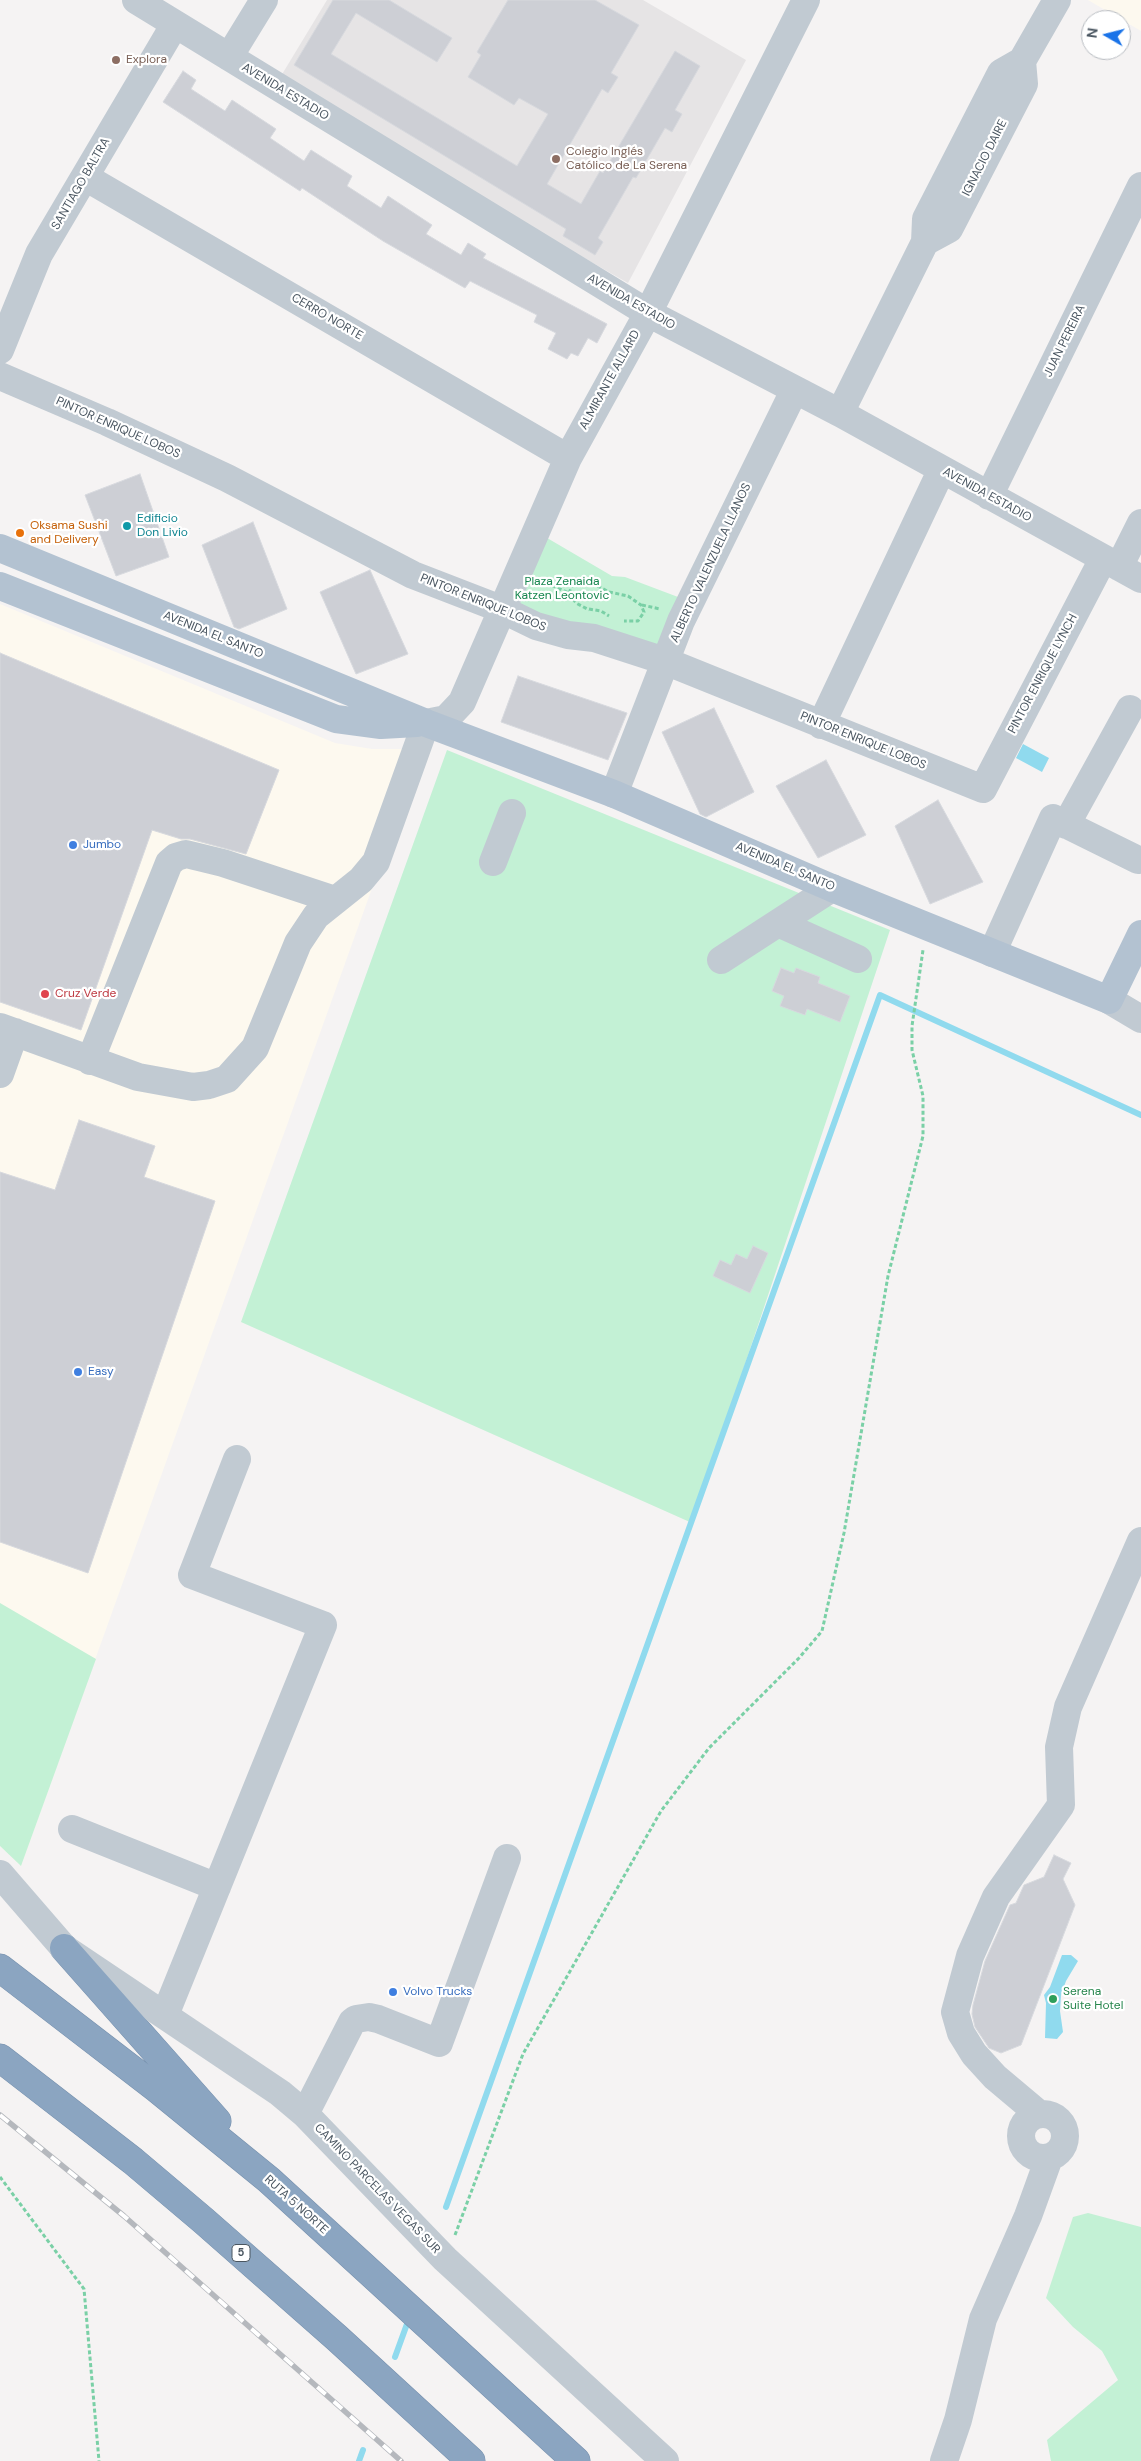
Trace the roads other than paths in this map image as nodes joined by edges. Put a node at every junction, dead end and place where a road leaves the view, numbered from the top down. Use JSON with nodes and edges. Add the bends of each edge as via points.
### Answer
{"nodes":[{"id":1,"x":136,"y":0,"type":"edge"},
{"id":2,"x":264,"y":0,"type":"edge"},
{"id":3,"x":806,"y":0,"type":"edge"},
{"id":4,"x":1057,"y":0,"type":"edge"},
{"id":5,"x":175,"y":24,"type":"junction"},
{"id":6,"x":230,"y":58,"type":"junction"},
{"id":7,"x":85,"y":177,"type":"junction"},
{"id":8,"x":1141,"y":186,"type":"edge"},
{"id":9,"x":648,"y":313,"type":"junction"},
{"id":10,"x":0,"y":350,"type":"edge"},
{"id":11,"x":0,"y":376,"type":"edge"},
{"id":12,"x":794,"y":391,"type":"junction"},
{"id":13,"x":840,"y":413,"type":"junction"},
{"id":14,"x":568,"y":458,"type":"junction"},
{"id":15,"x":941,"y":470,"type":"junction"},
{"id":16,"x":989,"y":496,"type":"junction"},
{"id":17,"x":1141,"y":522,"type":"edge"},
{"id":18,"x":0,"y":548,"type":"edge"},
{"id":19,"x":1121,"y":568,"type":"edge"},
{"id":20,"x":0,"y":586,"type":"edge"},
{"id":21,"x":500,"y":610,"type":"junction"},
{"id":22,"x":665,"y":661,"type":"junction"},
{"id":23,"x":1130,"y":709,"type":"dead end"},
{"id":24,"x":426,"y":723,"type":"junction"},
{"id":25,"x":821,"y":725,"type":"junction"},
{"id":26,"x":983,"y":789,"type":"joint"},
{"id":27,"x":614,"y":794,"type":"junction"},
{"id":28,"x":512,"y":813,"type":"dead end"},
{"id":29,"x":1066,"y":824,"type":"junction"},
{"id":30,"x":1138,"y":860,"type":"dead end"},
{"id":31,"x":493,"y":862,"type":"dead end"},
{"id":32,"x":832,"y":888,"type":"junction"},
{"id":33,"x":335,"y":900,"type":"junction"},
{"id":34,"x":778,"y":923,"type":"junction"},
{"id":35,"x":1141,"y":934,"type":"edge"},
{"id":36,"x":992,"y":953,"type":"junction"},
{"id":37,"x":858,"y":959,"type":"dead end"},
{"id":38,"x":721,"y":960,"type":"dead end"},
{"id":39,"x":1109,"y":1000,"type":"junction"},
{"id":40,"x":1141,"y":1019,"type":"edge"},
{"id":41,"x":8,"y":1030,"type":"edge"},
{"id":42,"x":90,"y":1061,"type":"junction"},
{"id":43,"x":0,"y":1074,"type":"edge"},
{"id":44,"x":237,"y":1458,"type":"dead end"},
{"id":45,"x":1141,"y":1541,"type":"edge"},
{"id":46,"x":72,"y":1829,"type":"dead end"},
{"id":47,"x":507,"y":1858,"type":"dead end"},
{"id":48,"x":0,"y":1874,"type":"edge"},
{"id":49,"x":217,"y":1887,"type":"junction"},
{"id":50,"x":64,"y":1948,"type":"junction"},
{"id":51,"x":0,"y":1968,"type":"edge"},
{"id":52,"x":165,"y":2015,"type":"junction"},
{"id":53,"x":0,"y":2058,"type":"edge"},
{"id":54,"x":305,"y":2114,"type":"junction"},
{"id":55,"x":269,"y":2180,"type":"junction"},
{"id":56,"x":471,"y":2461,"type":"edge"},
{"id":57,"x":576,"y":2461,"type":"edge"},
{"id":58,"x":665,"y":2461,"type":"edge"},
{"id":59,"x":944,"y":2461,"type":"edge"}],
"edges":[{"from":1,"to":5,"type":"street","name":"AVENIDA ESTADIO"},
{"from":2,"to":6,"type":"street"},
{"from":3,"to":9,"type":"street","name":"ALMIRANTE ALLARD"},
{"from":4,"to":13,"type":"street","name":"IGNACIO DAIRE","via":[[1022,61],[1024,84],[948,229],[925,242]]},
{"from":5,"to":6,"type":"street","name":"AVENIDA ESTADIO"},
{"from":5,"to":7,"type":"street","name":"SANTIAGO BALTRA"},
{"from":6,"to":9,"type":"street","name":"AVENIDA ESTADIO"},
{"from":7,"to":10,"type":"street","name":"SANTIAGO BALTRA","via":[[39,254]]},
{"from":7,"to":14,"type":"street","name":"CERRO NORTE"},
{"from":8,"to":16,"type":"street","name":"JUAN PEREIRA"},
{"from":9,"to":12,"type":"street","name":"AVENIDA ESTADIO"},
{"from":9,"to":14,"type":"street","name":"ALMIRANTE ALLARD"},
{"from":11,"to":21,"type":"street","name":"PINTOR ENRIQUE LOBOS","via":[[227,478],[413,575]]},
{"from":12,"to":13,"type":"street","name":"AVENIDA ESTADIO"},
{"from":12,"to":22,"type":"street","name":"ALBERTO VALENZUELA LLANOS","via":[[684,615]]},
{"from":13,"to":15,"type":"street","name":"AVENIDA ESTADIO"},
{"from":14,"to":21,"type":"street","name":"ALMIRANTE ALLARD"},
{"from":15,"to":16,"type":"street","name":"AVENIDA ESTADIO"},
{"from":15,"to":25,"type":"street"},
{"from":16,"to":19,"type":"street","name":"AVENIDA ESTADIO"},
{"from":17,"to":19,"type":"street","name":"PINTOR ENRIQUE LYNCH"},
{"from":18,"to":24,"type":"main road","name":"AVENIDA EL SANTO"},
{"from":19,"to":26,"type":"street","name":"PINTOR ENRIQUE LYNCH"},
{"from":20,"to":24,"type":"main road","name":"AVENIDA EL SANTO","via":[[336,719],[381,725]]},
{"from":21,"to":22,"type":"street","name":"PINTOR ENRIQUE LOBOS","via":[[536,626],[594,638]]},
{"from":21,"to":24,"type":"street","name":"ALMIRANTE ALLARD","via":[[462,702],[446,719]]},
{"from":22,"to":25,"type":"street","name":"PINTOR ENRIQUE LOBOS"},
{"from":22,"to":27,"type":"street","name":"ALBERTO VALENZUELA LLANOS"},
{"from":23,"to":29,"type":"street"},
{"from":24,"to":27,"type":"main road","name":"AVENIDA EL SANTO"},
{"from":24,"to":33,"type":"street","via":[[376,862],[361,880]]},
{"from":25,"to":26,"type":"street","name":"PINTOR ENRIQUE LOBOS"},
{"from":27,"to":32,"type":"main road","name":"AVENIDA EL SANTO"},
{"from":28,"to":31,"type":"street"},
{"from":29,"to":30,"type":"street"},
{"from":29,"to":36,"type":"street","via":[[1053,818]]},
{"from":32,"to":34,"type":"street"},
{"from":32,"to":36,"type":"main road","name":"AVENIDA EL SANTO"},
{"from":33,"to":42,"type":"street","via":[[316,916],[298,943],[256,1048],[227,1079],[194,1088],[138,1077]]},
{"from":33,"to":42,"type":"street","via":[[223,864],[186,854],[176,856],[169,863]]},
{"from":34,"to":37,"type":"street"},
{"from":34,"to":38,"type":"street"},
{"from":35,"to":39,"type":"main road"},
{"from":36,"to":39,"type":"main road","name":"AVENIDA EL SANTO"},
{"from":39,"to":40,"type":"street","name":"AVENIDA EL SANTO"},
{"from":41,"to":42,"type":"street"},
{"from":41,"to":43,"type":"street"},
{"from":44,"to":49,"type":"street","via":[[192,1575],[323,1625]]},
{"from":45,"to":59,"type":"street","via":[[1068,1707],[1059,1747],[1061,1805],[996,1896],[960,1988],[955,2012],[961,2033],[974,2054],[996,2077],[1039,2114],[1027,2120],[1023,2127],[1022,2144],[1032,2156],[1049,2158],[984,2319]]},
{"from":46,"to":49,"type":"street"},
{"from":47,"to":54,"type":"street","via":[[438,2043],[378,2019],[356,2019]]},
{"from":48,"to":50,"type":"street","name":"CAMINO PARCELAS VEGAS SUR"},
{"from":49,"to":52,"type":"street"},
{"from":50,"to":52,"type":"street","name":"CAMINO PARCELAS VEGAS SUR"},
{"from":50,"to":55,"type":"highway"},
{"from":51,"to":55,"type":"highway","name":"RUTA 5 NORTE"},
{"from":52,"to":54,"type":"street","name":"CAMINO PARCELAS VEGAS SUR","via":[[280,2093]]},
{"from":53,"to":56,"type":"highway","number":"5","via":[[133,2161],[204,2221]]},
{"from":54,"to":58,"type":"street","name":"CAMINO PARCELAS VEGAS SUR","via":[[445,2259]]},
{"from":55,"to":57,"type":"highway","name":"RUTA 5 NORTE"}]}
